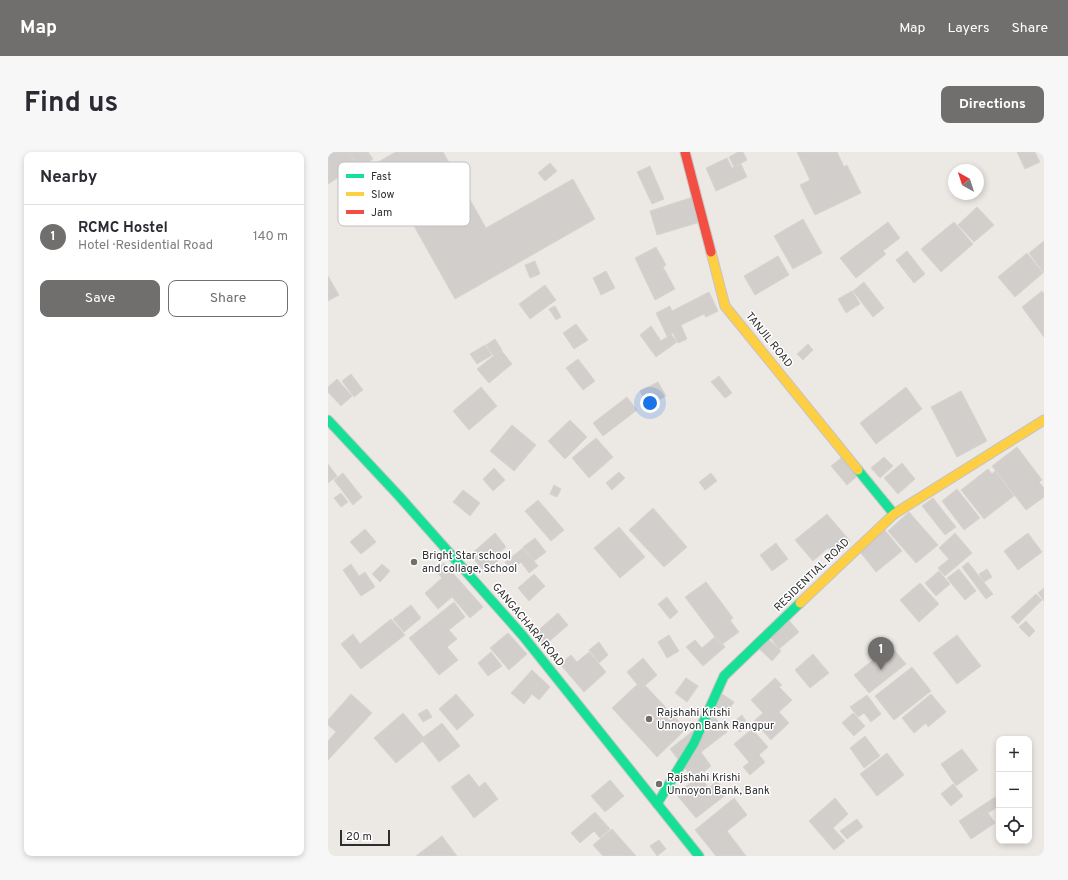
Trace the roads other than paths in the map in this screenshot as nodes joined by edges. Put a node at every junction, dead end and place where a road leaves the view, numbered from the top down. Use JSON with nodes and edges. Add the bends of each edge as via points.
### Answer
{"nodes":[{"id":1,"x":685,"y":152,"type":"edge"},
{"id":2,"x":328,"y":420,"type":"edge"},
{"id":3,"x":1044,"y":420,"type":"edge"},
{"id":4,"x":894,"y":514,"type":"junction"},
{"id":5,"x":657,"y":804,"type":"junction"},
{"id":6,"x":699,"y":856,"type":"edge"}],
"edges":[{"from":1,"to":4,"type":"street","name":"TANJIL ROAD","via":[[725,306]]},
{"from":2,"to":5,"type":"street","name":"GANGACHARA ROAD","via":[[524,636]]},
{"from":3,"to":4,"type":"street","name":"RESIDENTIAL ROAD"},
{"from":4,"to":5,"type":"street","name":"RESIDENTIAL ROAD","via":[[724,676],[694,743]]},
{"from":5,"to":6,"type":"street","name":"GANGACHARA ROAD"}]}
